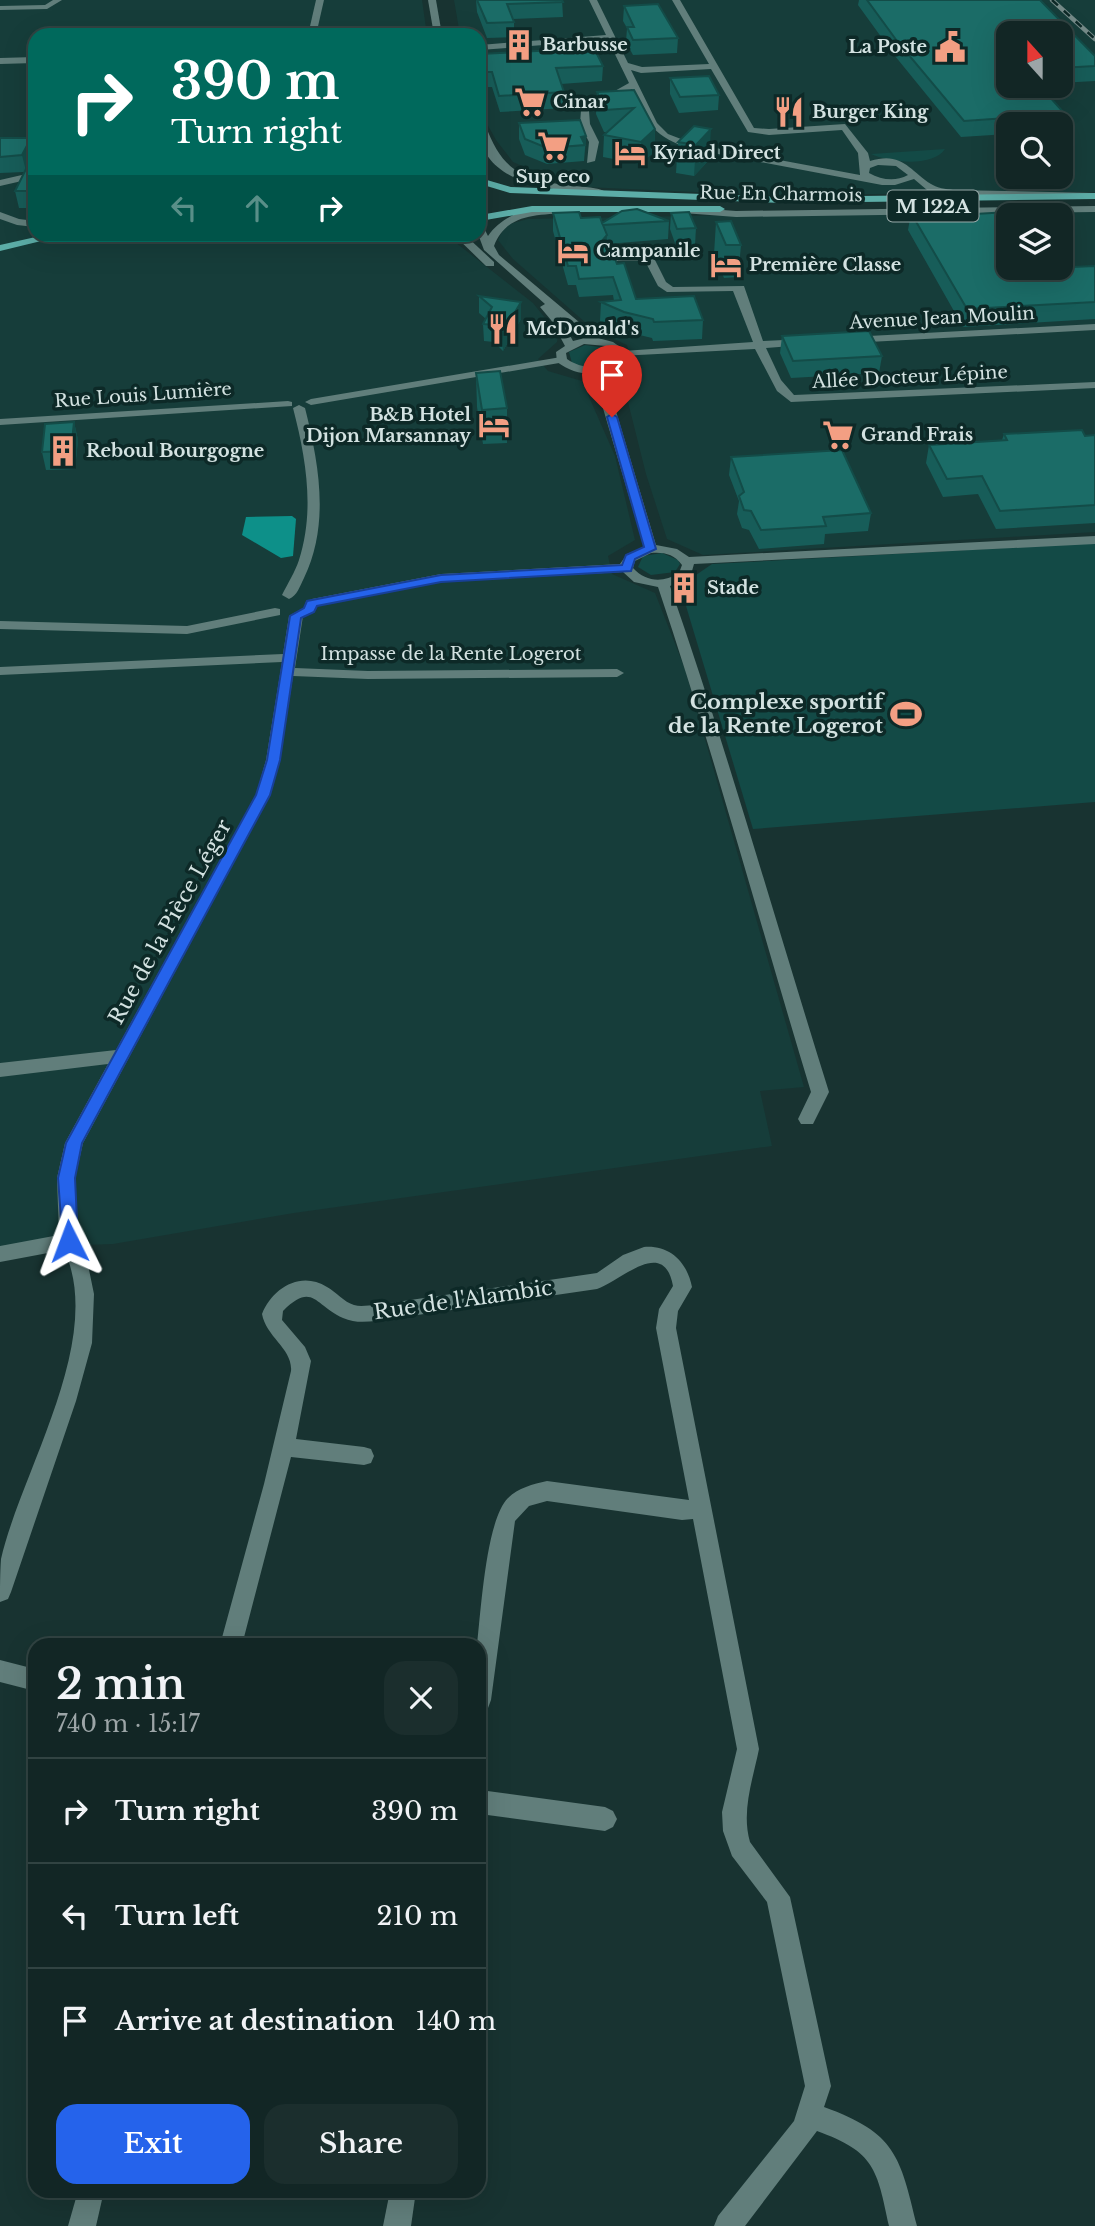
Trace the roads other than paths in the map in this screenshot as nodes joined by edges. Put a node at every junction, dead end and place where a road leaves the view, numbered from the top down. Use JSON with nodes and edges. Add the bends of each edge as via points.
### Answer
{"nodes":[{"id":1,"x":58,"y":0,"type":"edge"},
{"id":2,"x":320,"y":0,"type":"edge"},
{"id":3,"x":432,"y":0,"type":"edge"},
{"id":4,"x":593,"y":0,"type":"edge"},
{"id":5,"x":676,"y":0,"type":"edge"},
{"id":6,"x":0,"y":8,"type":"edge"},
{"id":7,"x":314,"y":28,"type":"edge"},
{"id":8,"x":437,"y":28,"type":"edge"},
{"id":9,"x":611,"y":37,"type":"junction"},
{"id":10,"x":486,"y":46,"type":"edge"},
{"id":11,"x":0,"y":61,"type":"edge"},
{"id":12,"x":28,"y":61,"type":"edge"},
{"id":13,"x":625,"y":65,"type":"junction"},
{"id":14,"x":713,"y":66,"type":"junction"},
{"id":15,"x":641,"y":70,"type":"junction"},
{"id":16,"x":632,"y":80,"type":"junction"},
{"id":17,"x":486,"y":138,"type":"edge"},
{"id":18,"x":863,"y":153,"type":"junction"},
{"id":19,"x":590,"y":161,"type":"dead end"},
{"id":20,"x":885,"y":161,"type":"junction"},
{"id":21,"x":864,"y":167,"type":"junction"},
{"id":22,"x":831,"y":172,"type":"junction"},
{"id":23,"x":913,"y":174,"type":"junction"},
{"id":24,"x":28,"y":177,"type":"edge"},
{"id":25,"x":873,"y":180,"type":"junction"},
{"id":26,"x":486,"y":182,"type":"edge"},
{"id":27,"x":0,"y":183,"type":"edge"},
{"id":28,"x":499,"y":189,"type":"junction"},
{"id":29,"x":629,"y":194,"type":"junction"},
{"id":30,"x":1095,"y":196,"type":"edge"},
{"id":31,"x":1095,"y":203,"type":"edge"},
{"id":32,"x":578,"y":209,"type":"junction"},
{"id":33,"x":1095,"y":209,"type":"edge"},
{"id":34,"x":676,"y":210,"type":"junction"},
{"id":35,"x":0,"y":215,"type":"edge"},
{"id":36,"x":486,"y":215,"type":"edge"},
{"id":37,"x":486,"y":216,"type":"edge"},
{"id":38,"x":28,"y":223,"type":"edge"},
{"id":39,"x":28,"y":233,"type":"edge"},
{"id":40,"x":0,"y":239,"type":"edge"},
{"id":41,"x":28,"y":242,"type":"edge"},
{"id":42,"x":468,"y":242,"type":"edge"},
{"id":43,"x":486,"y":242,"type":"edge"},
{"id":44,"x":0,"y":248,"type":"edge"},
{"id":45,"x":488,"y":248,"type":"junction"},
{"id":46,"x":608,"y":259,"type":"edge"},
{"id":47,"x":1095,"y":327,"type":"edge"},
{"id":48,"x":596,"y":341,"type":"junction"},
{"id":49,"x":824,"y":341,"type":"edge"},
{"id":50,"x":838,"y":341,"type":"edge"},
{"id":51,"x":570,"y":345,"type":"junction"},
{"id":52,"x":759,"y":345,"type":"junction"},
{"id":53,"x":623,"y":354,"type":"junction"},
{"id":54,"x":561,"y":360,"type":"junction"},
{"id":55,"x":598,"y":371,"type":"junction"},
{"id":56,"x":1095,"y":385,"type":"edge"},
{"id":57,"x":299,"y":404,"type":"junction"},
{"id":58,"x":0,"y":422,"type":"edge"},
{"id":59,"x":1095,"y":540,"type":"edge"},
{"id":60,"x":651,"y":549,"type":"junction"},
{"id":61,"x":687,"y":561,"type":"junction"},
{"id":62,"x":626,"y":568,"type":"junction"},
{"id":63,"x":663,"y":583,"type":"junction"},
{"id":64,"x":289,"y":595,"type":"junction"},
{"id":65,"x":312,"y":603,"type":"junction"},
{"id":66,"x":275,"y":612,"type":"junction"},
{"id":67,"x":296,"y":616,"type":"junction"},
{"id":68,"x":0,"y":625,"type":"edge"},
{"id":69,"x":288,"y":665,"type":"junction"},
{"id":70,"x":0,"y":671,"type":"edge"},
{"id":71,"x":617,"y":673,"type":"dead end"},
{"id":72,"x":122,"y":1056,"type":"junction"},
{"id":73,"x":0,"y":1070,"type":"edge"},
{"id":74,"x":807,"y":1119,"type":"dead end"},
{"id":75,"x":69,"y":1241,"type":"junction"},
{"id":76,"x":0,"y":1254,"type":"edge"},
{"id":77,"x":285,"y":1447,"type":"junction"},
{"id":78,"x":364,"y":1456,"type":"dead end"},
{"id":79,"x":702,"y":1508,"type":"junction"},
{"id":80,"x":0,"y":1592,"type":"edge"},
{"id":81,"x":233,"y":1638,"type":"edge"},
{"id":82,"x":486,"y":1657,"type":"edge"},
{"id":83,"x":0,"y":1671,"type":"edge"},
{"id":84,"x":28,"y":1678,"type":"edge"},
{"id":85,"x":486,"y":1803,"type":"edge"},
{"id":86,"x":605,"y":1819,"type":"dead end"},
{"id":87,"x":810,"y":2115,"type":"junction"},
{"id":88,"x":89,"y":2198,"type":"edge"},
{"id":89,"x":402,"y":2198,"type":"edge"},
{"id":90,"x":82,"y":2226,"type":"edge"},
{"id":91,"x":397,"y":2226,"type":"edge"},
{"id":92,"x":728,"y":2226,"type":"edge"},
{"id":93,"x":904,"y":2226,"type":"edge"}],
"edges":[{"from":1,"to":6,"type":"street","via":[[47,7]]},
{"from":2,"to":7,"type":"street"},
{"from":3,"to":8,"type":"street"},
{"from":4,"to":9,"type":"street"},
{"from":5,"to":14,"type":"street"},
{"from":9,"to":10,"type":"street"},
{"from":9,"to":13,"type":"street"},
{"from":11,"to":12,"type":"street"},
{"from":13,"to":15,"type":"street"},
{"from":13,"to":16,"type":"street"},
{"from":14,"to":15,"type":"street"},
{"from":14,"to":18,"type":"street","via":[[751,130],[845,127]]},
{"from":15,"to":16,"type":"street"},
{"from":16,"to":19,"type":"street","via":[[585,110],[585,124],[594,142]]},
{"from":16,"to":22,"type":"street","via":[[657,129],[670,138]]},
{"from":17,"to":29,"type":"street","via":[[494,156],[514,175],[575,189]]},
{"from":18,"to":20,"type":"street"},
{"from":18,"to":21,"type":"street"},
{"from":20,"to":21,"type":"street"},
{"from":20,"to":23,"type":"street","via":[[905,165]]},
{"from":21,"to":22,"type":"street"},
{"from":21,"to":25,"type":"street","via":[[864,174]]},
{"from":22,"to":25,"type":"street"},
{"from":23,"to":25,"type":"street","via":[[897,182]]},
{"from":23,"to":30,"type":"street","via":[[930,188],[953,193]]},
{"from":24,"to":27,"type":"street"},
{"from":26,"to":28,"type":"main road"},
{"from":28,"to":29,"type":"main road","number":"M 122A"},
{"from":28,"to":36,"type":"main road","via":[[504,201]]},
{"from":29,"to":30,"type":"main road","number":"M 122A","via":[[783,201]]},
{"from":31,"to":34,"type":"main road","number":"M 122A"},
{"from":32,"to":34,"type":"main road","number":"M 122A"},
{"from":32,"to":37,"type":"main road","number":"M 122A"},
{"from":32,"to":45,"type":"street","via":[[500,223]]},
{"from":33,"to":34,"type":"street","name":"Rue En Charmois","via":[[736,214]]},
{"from":35,"to":38,"type":"street"},
{"from":39,"to":40,"type":"main road"},
{"from":41,"to":44,"type":"main road"},
{"from":42,"to":51,"type":"street","via":[[544,306]]},
{"from":43,"to":45,"type":"street"},
{"from":45,"to":48,"type":"street"},
{"from":46,"to":52,"type":"street","via":[[649,258],[662,284],[671,290],[740,288]]},
{"from":47,"to":50,"type":"street","name":"Avenue Jean Moulin"},
{"from":48,"to":51,"type":"street"},
{"from":48,"to":53,"type":"street"},
{"from":49,"to":52,"type":"street","name":"Avenue Jean Moulin"},
{"from":51,"to":54,"type":"street","via":[[561,352]]},
{"from":52,"to":53,"type":"street","name":"Avenue Jean Moulin"},
{"from":52,"to":56,"type":"street","name":"Allée Docteur Lépine","via":[[790,399]]},
{"from":53,"to":55,"type":"street","via":[[622,361],[612,368]]},
{"from":54,"to":55,"type":"street","via":[[582,371]]},
{"from":54,"to":57,"type":"street"},
{"from":55,"to":60,"type":"street"},
{"from":57,"to":58,"type":"street","name":"Rue Louis Lumière"},
{"from":57,"to":64,"type":"street","via":[[312,461],[313,514],[305,561]]},
{"from":59,"to":61,"type":"street"},
{"from":60,"to":61,"type":"street","via":[[675,552]]},
{"from":60,"to":62,"type":"street","via":[[630,557]]},
{"from":61,"to":63,"type":"street","via":[[685,575]]},
{"from":62,"to":63,"type":"street","via":[[643,581]]},
{"from":62,"to":65,"type":"street","via":[[441,578]]},
{"from":63,"to":74,"type":"street","via":[[713,731],[820,1092]]},
{"from":64,"to":65,"type":"street","via":[[301,595]]},
{"from":64,"to":66,"type":"street","via":[[275,601]]},
{"from":65,"to":67,"type":"street","via":[[309,610]]},
{"from":66,"to":67,"type":"street"},
{"from":66,"to":68,"type":"street","via":[[187,630]]},
{"from":67,"to":69,"type":"street","name":"Rue de la Pièce Léger"},
{"from":69,"to":70,"type":"street","name":"Impasse de la Rente Logerot"},
{"from":69,"to":71,"type":"street","name":"Impasse de la Rente Logerot","via":[[368,675]]},
{"from":69,"to":72,"type":"street","name":"Rue de la Pièce Léger","via":[[263,795]]},
{"from":72,"to":73,"type":"street"},
{"from":72,"to":75,"type":"street","name":"Rue de la Pièce Léger","via":[[74,1143],[66,1178]]},
{"from":75,"to":76,"type":"street"},
{"from":75,"to":80,"type":"street","name":"Rue de la Pièce Léger","via":[[78,1260],[84,1304],[79,1354]]},
{"from":77,"to":78,"type":"street"},
{"from":77,"to":79,"type":"street","name":"Rue de l'Alambic","via":[[301,1361],[293,1346],[277,1333],[272,1317],[281,1298],[293,1291],[314,1289],[351,1312],[376,1313],[597,1281],[616,1274],[635,1257],[660,1255],[682,1276],[666,1328]]},
{"from":77,"to":81,"type":"street","name":"Rue de l'Alambic"},
{"from":79,"to":82,"type":"street","via":[[682,1510],[547,1491],[526,1495],[513,1504],[505,1519]]},
{"from":79,"to":87,"type":"street","via":[[748,1749],[734,1812],[735,1831],[740,1848],[778,1897],[818,2086]]},
{"from":83,"to":84,"type":"street"},
{"from":85,"to":86,"type":"street"},
{"from":87,"to":92,"type":"street","via":[[805,2128]]},
{"from":87,"to":93,"type":"street","via":[[849,2128],[876,2145],[891,2171]]},
{"from":88,"to":90,"type":"street"},
{"from":89,"to":91,"type":"street"}]}
